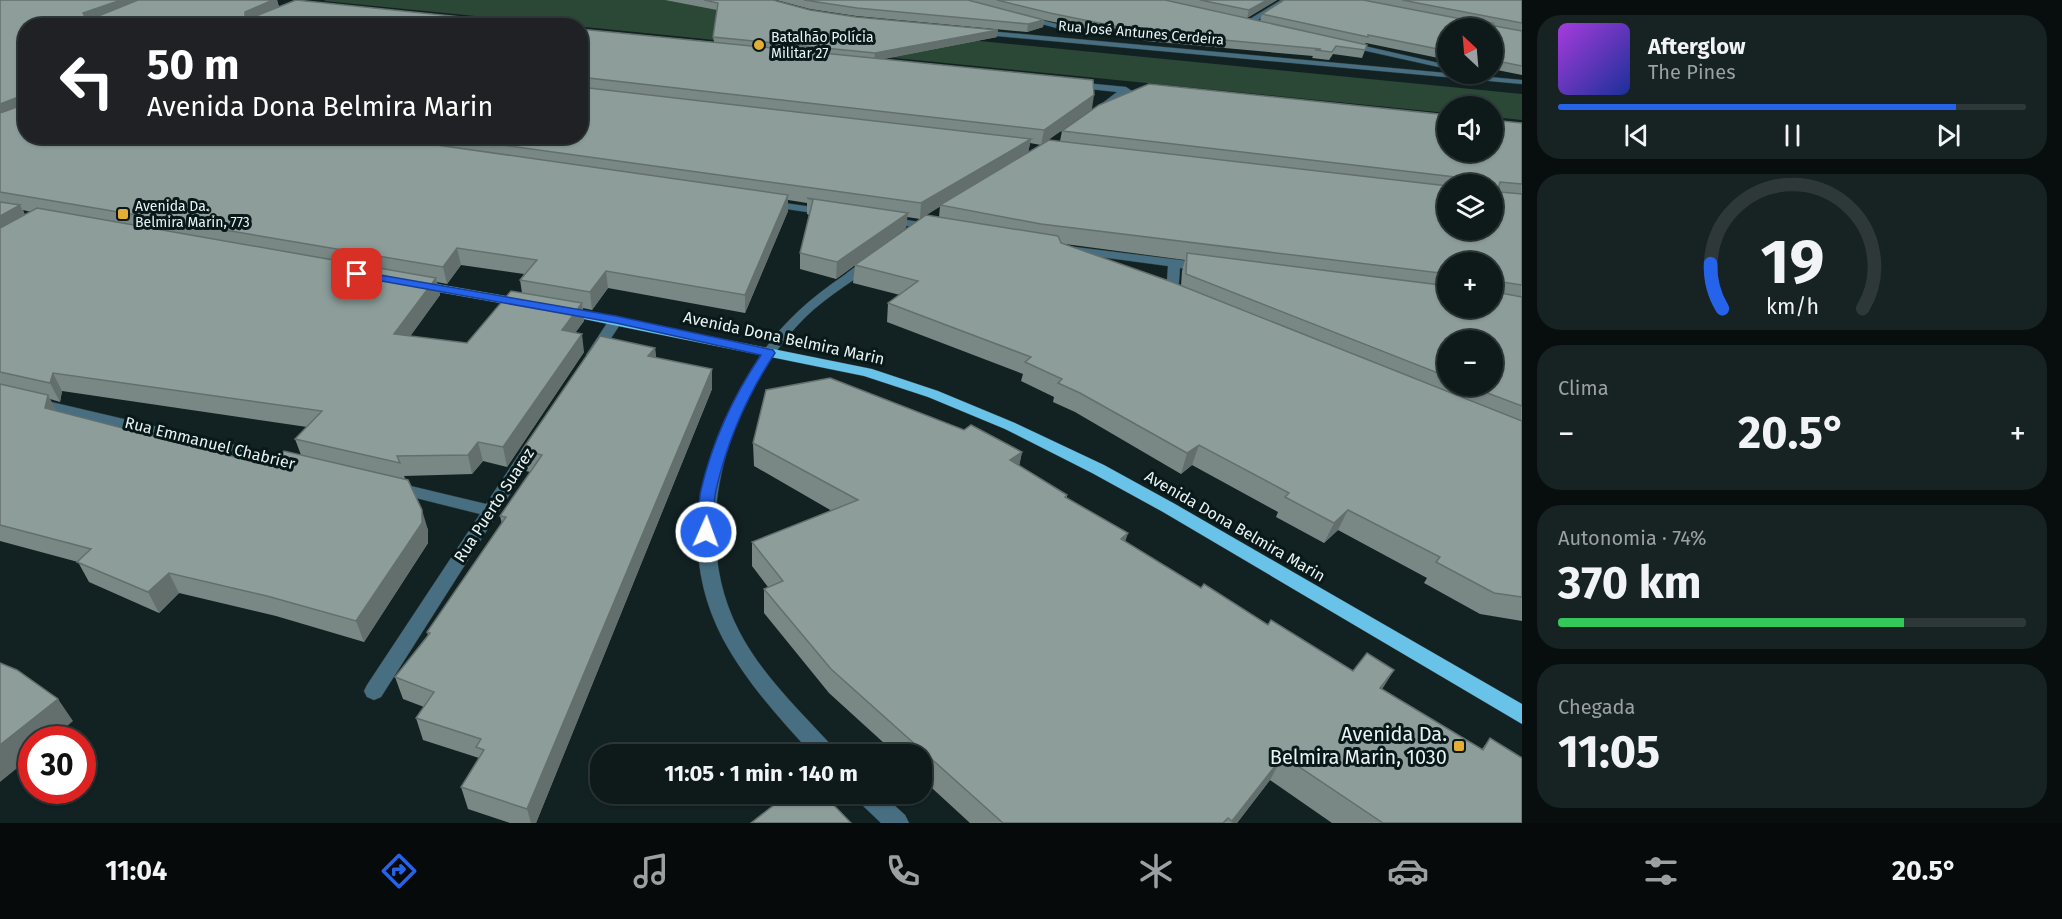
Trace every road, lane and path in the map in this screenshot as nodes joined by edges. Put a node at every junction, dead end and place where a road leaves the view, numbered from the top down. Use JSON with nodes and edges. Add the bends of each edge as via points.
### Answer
{"nodes":[{"id":1,"x":1286,"y":0,"type":"edge"},
{"id":2,"x":1017,"y":16,"type":"edge"},
{"id":3,"x":1237,"y":20,"type":"edge"},
{"id":4,"x":1249,"y":22,"type":"junction"},
{"id":5,"x":1260,"y":25,"type":"edge"},
{"id":6,"x":970,"y":31,"type":"edge"},
{"id":7,"x":1121,"y":44,"type":"junction"},
{"id":8,"x":1342,"y":44,"type":"edge"},
{"id":9,"x":1437,"y":65,"type":"edge"},
{"id":10,"x":1504,"y":80,"type":"joint"},
{"id":11,"x":1522,"y":82,"type":"edge"},
{"id":12,"x":1062,"y":84,"type":"edge"},
{"id":13,"x":1089,"y":117,"type":"edge"},
{"id":14,"x":759,"y":202,"type":"edge"},
{"id":15,"x":942,"y":213,"type":"edge"},
{"id":16,"x":841,"y":214,"type":"edge"},
{"id":17,"x":876,"y":219,"type":"edge"},
{"id":18,"x":917,"y":229,"type":"junction"},
{"id":19,"x":945,"y":230,"type":"edge"},
{"id":20,"x":884,"y":253,"type":"edge"},
{"id":21,"x":1174,"y":263,"type":"junction"},
{"id":22,"x":1099,"y":268,"type":"edge"},
{"id":23,"x":1220,"y":269,"type":"edge"},
{"id":24,"x":404,"y":282,"type":"edge"},
{"id":25,"x":1172,"y":295,"type":"edge"},
{"id":26,"x":616,"y":320,"type":"junction"},
{"id":27,"x":768,"y":353,"type":"junction"},
{"id":28,"x":584,"y":368,"type":"edge"},
{"id":29,"x":0,"y":394,"type":"edge"},
{"id":30,"x":546,"y":424,"type":"edge"},
{"id":31,"x":316,"y":469,"type":"edge"},
{"id":32,"x":374,"y":482,"type":"edge"},
{"id":33,"x":489,"y":510,"type":"junction"},
{"id":34,"x":374,"y":691,"type":"dead end"},
{"id":35,"x":1522,"y":715,"type":"edge"},
{"id":36,"x":817,"y":744,"type":"edge"},
{"id":37,"x":877,"y":804,"type":"edge"},
{"id":38,"x":897,"y":823,"type":"edge"}],
"edges":[{"from":1,"to":4,"type":"street"},
{"from":2,"to":7,"type":"street"},
{"from":3,"to":4,"type":"street"},
{"from":4,"to":5,"type":"street"},
{"from":6,"to":7,"type":"street","name":"Rua José Antunes Cerdeira"},
{"from":7,"to":10,"type":"street","name":"Rua José Antunes Cerdeira"},
{"from":8,"to":9,"type":"street"},
{"from":10,"to":11,"type":"street","name":"Rua José Antunes Cerdeira"},
{"from":12,"to":13,"type":"street","via":[[1132,91]]},
{"from":14,"to":16,"type":"street"},
{"from":15,"to":18,"type":"street"},
{"from":17,"to":18,"type":"street"},
{"from":18,"to":19,"type":"street"},
{"from":20,"to":27,"type":"street","via":[[806,309]]},
{"from":21,"to":22,"type":"street","via":[[1058,251]]},
{"from":21,"to":23,"type":"street"},
{"from":21,"to":25,"type":"street"},
{"from":24,"to":26,"type":"main road","name":"Avenida Dona Belmira Marin"},
{"from":26,"to":27,"type":"main road","name":"Avenida Dona Belmira Marin"},
{"from":26,"to":28,"type":"street"},
{"from":27,"to":35,"type":"main road","name":"Avenida Dona Belmira Marin","via":[[867,372],[1010,426],[1169,508]]},
{"from":27,"to":36,"type":"street","via":[[749,382],[722,446],[708,492],[707,545],[720,610],[731,635],[747,662]]},
{"from":29,"to":31,"type":"street","name":"Rua Emmanuel Chabrier"},
{"from":30,"to":33,"type":"street","name":"Rua Puerto Suarez"},
{"from":32,"to":33,"type":"street"},
{"from":33,"to":34,"type":"street","name":"Rua Puerto Suarez"},
{"from":37,"to":38,"type":"street"}]}
